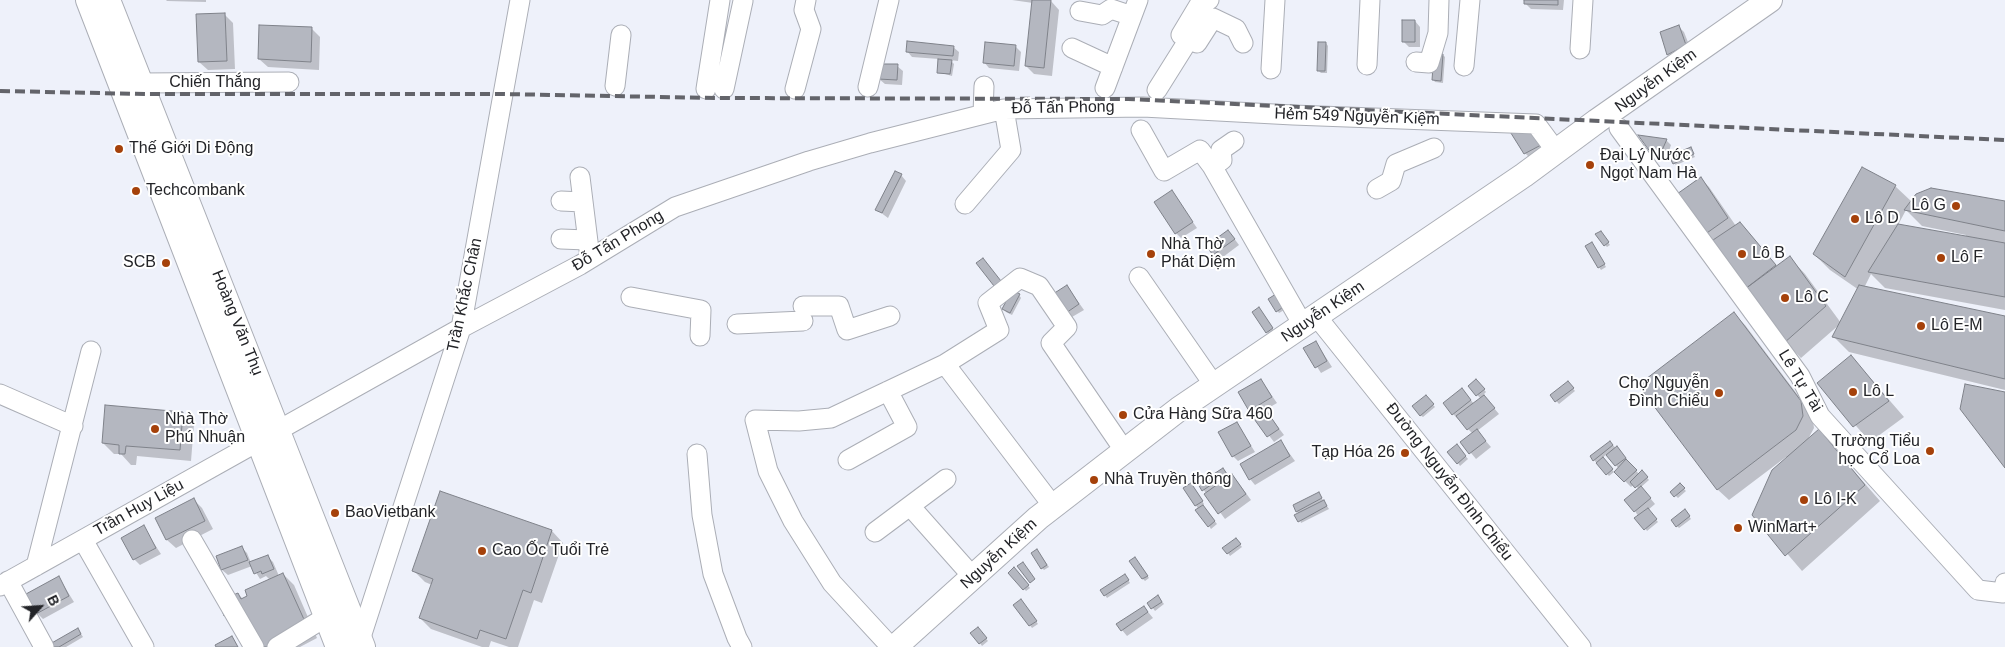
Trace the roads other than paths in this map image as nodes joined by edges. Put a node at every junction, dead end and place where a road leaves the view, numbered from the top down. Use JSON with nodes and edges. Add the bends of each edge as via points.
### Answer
{"nodes":[{"id":1,"x":88,"y":0,"type":"edge"},
{"id":2,"x":108,"y":0,"type":"edge"},
{"id":3,"x":520,"y":0,"type":"edge"},
{"id":4,"x":720,"y":0,"type":"edge"},
{"id":5,"x":806,"y":0,"type":"edge"},
{"id":6,"x":889,"y":0,"type":"edge"},
{"id":7,"x":1209,"y":0,"type":"edge"},
{"id":8,"x":1274,"y":0,"type":"edge"},
{"id":9,"x":1370,"y":0,"type":"edge"},
{"id":10,"x":1439,"y":0,"type":"edge"},
{"id":11,"x":1470,"y":0,"type":"edge"},
{"id":12,"x":1583,"y":0,"type":"edge"},
{"id":13,"x":1770,"y":0,"type":"edge"},
{"id":14,"x":743,"y":1,"type":"edge"},
{"id":15,"x":1110,"y":5,"type":"edge"},
{"id":16,"x":1135,"y":8,"type":"edge"},
{"id":17,"x":1080,"y":12,"type":"dead end"},
{"id":18,"x":622,"y":35,"type":"dead end"},
{"id":19,"x":1189,"y":39,"type":"junction"},
{"id":20,"x":1243,"y":43,"type":"dead end"},
{"id":21,"x":1072,"y":48,"type":"dead end"},
{"id":22,"x":1580,"y":49,"type":"dead end"},
{"id":23,"x":1416,"y":62,"type":"dead end"},
{"id":24,"x":1367,"y":65,"type":"dead end"},
{"id":25,"x":1464,"y":66,"type":"dead end"},
{"id":26,"x":1113,"y":67,"type":"junction"},
{"id":27,"x":1271,"y":69,"type":"dead end"},
{"id":28,"x":289,"y":82,"type":"dead end"},
{"id":29,"x":615,"y":86,"type":"dead end"},
{"id":30,"x":984,"y":86,"type":"dead end"},
{"id":31,"x":868,"y":87,"type":"dead end"},
{"id":32,"x":1105,"y":88,"type":"dead end"},
{"id":33,"x":795,"y":89,"type":"dead end"},
{"id":34,"x":1157,"y":90,"type":"dead end"},
{"id":35,"x":135,"y":93,"type":"junction"},
{"id":36,"x":1143,"y":107,"type":"joint"},
{"id":37,"x":1004,"y":109,"type":"junction"},
{"id":38,"x":983,"y":114,"type":"junction"},
{"id":39,"x":1619,"y":128,"type":"dead end"},
{"id":40,"x":1141,"y":130,"type":"dead end"},
{"id":41,"x":1234,"y":141,"type":"dead end"},
{"id":42,"x":1434,"y":148,"type":"dead end"},
{"id":43,"x":1556,"y":151,"type":"junction"},
{"id":44,"x":1212,"y":166,"type":"junction"},
{"id":45,"x":580,"y":177,"type":"dead end"},
{"id":46,"x":1378,"y":189,"type":"dead end"},
{"id":47,"x":561,"y":201,"type":"dead end"},
{"id":48,"x":583,"y":202,"type":"junction"},
{"id":49,"x":964,"y":204,"type":"dead end"},
{"id":50,"x":561,"y":239,"type":"dead end"},
{"id":51,"x":588,"y":249,"type":"junction"},
{"id":52,"x":1139,"y":277,"type":"dead end"},
{"id":53,"x":631,"y":297,"type":"dead end"},
{"id":54,"x":890,"y":316,"type":"dead end"},
{"id":55,"x":1310,"y":321,"type":"junction"},
{"id":56,"x":737,"y":324,"type":"dead end"},
{"id":57,"x":461,"y":328,"type":"junction"},
{"id":58,"x":700,"y":336,"type":"dead end"},
{"id":59,"x":92,"y":351,"type":"dead end"},
{"id":60,"x":945,"y":364,"type":"junction"},
{"id":61,"x":1214,"y":385,"type":"junction"},
{"id":62,"x":888,"y":391,"type":"junction"},
{"id":63,"x":0,"y":394,"type":"edge"},
{"id":64,"x":73,"y":426,"type":"junction"},
{"id":65,"x":269,"y":436,"type":"junction"},
{"id":66,"x":1124,"y":450,"type":"junction"},
{"id":67,"x":697,"y":454,"type":"dead end"},
{"id":68,"x":848,"y":460,"type":"dead end"},
{"id":69,"x":946,"y":479,"type":"dead end"},
{"id":70,"x":910,"y":506,"type":"junction"},
{"id":71,"x":1053,"y":506,"type":"junction"},
{"id":72,"x":875,"y":532,"type":"dead end"},
{"id":73,"x":83,"y":540,"type":"junction"},
{"id":74,"x":192,"y":540,"type":"dead end"},
{"id":75,"x":36,"y":566,"type":"junction"},
{"id":76,"x":973,"y":577,"type":"junction"},
{"id":77,"x":2005,"y":583,"type":"edge"},
{"id":78,"x":4,"y":584,"type":"edge"},
{"id":79,"x":326,"y":617,"type":"junction"},
{"id":80,"x":353,"y":645,"type":"edge"},
{"id":81,"x":44,"y":647,"type":"edge"},
{"id":82,"x":144,"y":647,"type":"edge"},
{"id":83,"x":254,"y":647,"type":"edge"},
{"id":84,"x":277,"y":647,"type":"edge"},
{"id":85,"x":742,"y":647,"type":"edge"},
{"id":86,"x":891,"y":647,"type":"edge"},
{"id":87,"x":895,"y":647,"type":"edge"},
{"id":88,"x":1581,"y":647,"type":"edge"}],
"edges":[{"from":1,"to":35,"type":"main road","name":"Hoàng Văn Thụ"},
{"from":2,"to":35,"type":"main road","name":"Hoàng Văn Thụ"},
{"from":3,"to":57,"type":"street","name":"Trần Khắc Chân"},
{"from":4,"to":14,"type":"street","via":[[715,89]]},
{"from":5,"to":33,"type":"street","via":[[804,10],[811,29]]},
{"from":6,"to":31,"type":"street"},
{"from":7,"to":19,"type":"street","via":[[1199,5],[1181,35]]},
{"from":8,"to":27,"type":"street"},
{"from":9,"to":24,"type":"street"},
{"from":10,"to":23,"type":"street","via":[[1438,32],[1429,62]]},
{"from":11,"to":25,"type":"street"},
{"from":12,"to":22,"type":"street"},
{"from":13,"to":43,"type":"main road","name":"Nguyễn Kiệm"},
{"from":15,"to":16,"type":"street"},
{"from":15,"to":17,"type":"street","via":[[1102,15]]},
{"from":16,"to":26,"type":"street"},
{"from":18,"to":29,"type":"street"},
{"from":19,"to":20,"type":"street","via":[[1197,43],[1213,18],[1236,29]]},
{"from":19,"to":34,"type":"street"},
{"from":21,"to":26,"type":"street"},
{"from":26,"to":32,"type":"street"},
{"from":28,"to":35,"type":"street","name":"Chiến Thắng"},
{"from":30,"to":38,"type":"street"},
{"from":35,"to":65,"type":"main road","name":"Hoàng Văn Thụ"},
{"from":36,"to":37,"type":"street","name":"Đỗ Tấn Phong"},
{"from":36,"to":43,"type":"street","name":"Hẻm 549 Nguyễn Kiệm","via":[[1536,124]]},
{"from":37,"to":38,"type":"street","name":"Đỗ Tấn Phong"},
{"from":37,"to":49,"type":"street","via":[[1011,150]]},
{"from":38,"to":51,"type":"street","name":"Đỗ Tấn Phong","via":[[809,161],[676,207]]},
{"from":39,"to":77,"type":"street","name":"Lê Tự Tài","via":[[1800,376],[1820,416],[1978,590],[2003,593]]},
{"from":40,"to":44,"type":"street","via":[[1164,171],[1200,150]]},
{"from":41,"to":44,"type":"street","via":[[1221,150],[1222,160]]},
{"from":42,"to":46,"type":"street","via":[[1396,164],[1391,181]]},
{"from":43,"to":55,"type":"main road","name":"Nguyễn Kiệm"},
{"from":44,"to":55,"type":"street","name":"Đường Nguyễn Đình Chiểu"},
{"from":45,"to":48,"type":"street"},
{"from":47,"to":48,"type":"street"},
{"from":48,"to":51,"type":"street"},
{"from":50,"to":51,"type":"street"},
{"from":51,"to":57,"type":"street","name":"Đỗ Tấn Phong"},
{"from":52,"to":61,"type":"street"},
{"from":53,"to":58,"type":"street","via":[[701,310]]},
{"from":54,"to":56,"type":"street","via":[[847,330],[839,306]]},
{"from":55,"to":61,"type":"main road","name":"Nguyễn Kiệm"},
{"from":55,"to":88,"type":"street","name":"Đường Nguyễn Đình Chiểu"},
{"from":57,"to":65,"type":"street","name":"Đỗ Tấn Phong"},
{"from":57,"to":80,"type":"street","name":"Trần Khắc Chân"},
{"from":59,"to":64,"type":"street"},
{"from":60,"to":62,"type":"street"},
{"from":60,"to":66,"type":"street","via":[[999,330],[988,302],[1020,278],[1038,286],[1067,327],[1051,343]]},
{"from":60,"to":71,"type":"street"},
{"from":61,"to":66,"type":"main road","name":"Nguyễn Kiệm"},
{"from":62,"to":68,"type":"street","via":[[907,427]]},
{"from":62,"to":86,"type":"street","via":[[832,418],[755,420],[768,471],[793,521],[832,583]]},
{"from":63,"to":64,"type":"street"},
{"from":64,"to":75,"type":"street"},
{"from":65,"to":73,"type":"street","name":"Trần Huy Liệu"},
{"from":65,"to":79,"type":"main road","name":"Hoàng Văn Thụ"},
{"from":65,"to":80,"type":"main road","name":"Hoàng Văn Thụ"},
{"from":66,"to":71,"type":"main road","name":"Nguyễn Kiệm"},
{"from":67,"to":85,"type":"street","via":[[702,515],[713,574]]},
{"from":69,"to":70,"type":"street"},
{"from":70,"to":72,"type":"street"},
{"from":70,"to":76,"type":"street"},
{"from":71,"to":76,"type":"main road","name":"Nguyễn Kiệm"},
{"from":73,"to":75,"type":"street","name":"Trần Huy Liệu"},
{"from":73,"to":82,"type":"street"},
{"from":74,"to":83,"type":"street"},
{"from":75,"to":78,"type":"street","name":"Trần Huy Liệu"},
{"from":76,"to":87,"type":"main road","name":"Nguyễn Kiệm"},
{"from":78,"to":81,"type":"street"},
{"from":79,"to":80,"type":"main road","name":"Hoàng Văn Thụ"},
{"from":79,"to":84,"type":"street"}]}
